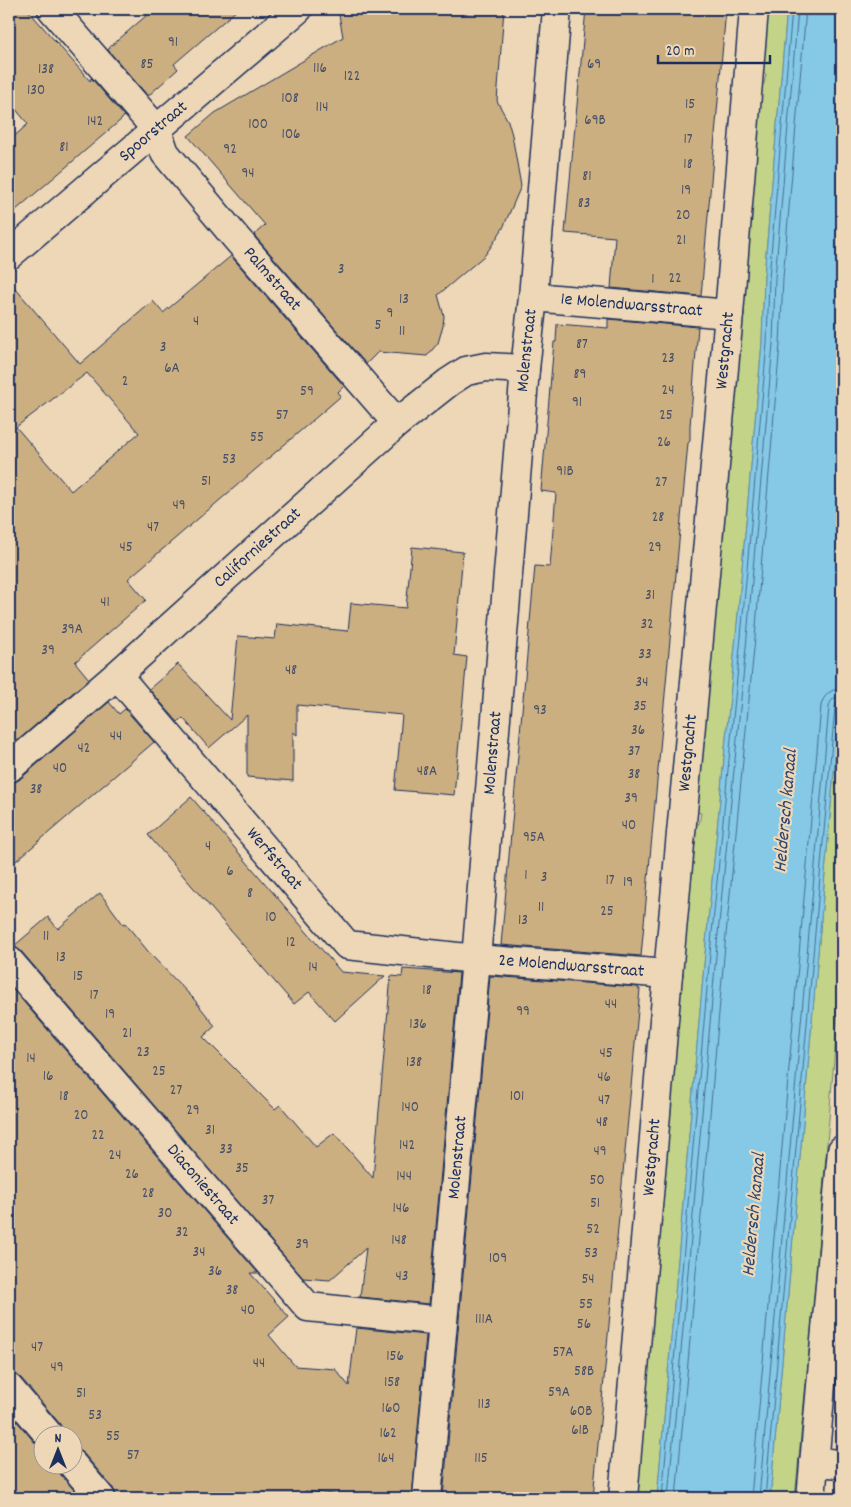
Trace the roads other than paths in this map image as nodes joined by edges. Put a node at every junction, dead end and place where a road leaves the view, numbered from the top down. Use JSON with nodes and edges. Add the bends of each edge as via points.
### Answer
{"nodes":[{"id":1,"x":52,"y":9,"type":"edge"},
{"id":2,"x":298,"y":9,"type":"edge"},
{"id":3,"x":558,"y":9,"type":"edge"},
{"id":4,"x":754,"y":9,"type":"edge"},
{"id":5,"x":157,"y":130,"type":"junction"},
{"id":6,"x":9,"y":255,"type":"edge"},
{"id":7,"x":533,"y":298,"type":"junction"},
{"id":8,"x":729,"y":314,"type":"junction"},
{"id":9,"x":525,"y":368,"type":"junction"},
{"id":10,"x":397,"y":423,"type":"junction"},
{"id":11,"x":118,"y":676,"type":"junction"},
{"id":12,"x":9,"y":768,"type":"edge"},
{"id":13,"x":476,"y":959,"type":"junction"},
{"id":14,"x":9,"y":961,"type":"edge"},
{"id":15,"x":668,"y":974,"type":"junction"},
{"id":16,"x":842,"y":1150,"type":"edge"},
{"id":17,"x":442,"y":1322,"type":"junction"},
{"id":18,"x":9,"y":1388,"type":"edge"},
{"id":19,"x":40,"y":1424,"type":"edge"},
{"id":20,"x":814,"y":1462,"type":"junction"},
{"id":21,"x":842,"y":1464,"type":"edge"},
{"id":22,"x":81,"y":1474,"type":"edge"},
{"id":23,"x":101,"y":1498,"type":"edge"},
{"id":24,"x":427,"y":1498,"type":"edge"},
{"id":25,"x":623,"y":1498,"type":"edge"},
{"id":26,"x":811,"y":1498,"type":"edge"}],
"edges":[{"from":1,"to":5,"type":"street"},
{"from":2,"to":5,"type":"street","name":"Spoorstraat"},
{"from":3,"to":7,"type":"street","name":"Molenstraat"},
{"from":4,"to":8,"type":"street","name":"Westgracht"},
{"from":5,"to":6,"type":"street","name":"Spoorstraat"},
{"from":5,"to":10,"type":"street","name":"Palmstraat","via":[[165,153]]},
{"from":7,"to":8,"type":"street","name":"1e Molendwarsstraat"},
{"from":7,"to":9,"type":"street","name":"Molenstraat"},
{"from":8,"to":15,"type":"street","name":"Westgracht"},
{"from":9,"to":10,"type":"street","name":"Californiestraat","via":[[486,367],[466,371]]},
{"from":9,"to":13,"type":"street","name":"Molenstraat"},
{"from":10,"to":11,"type":"street","name":"Californiestraat"},
{"from":11,"to":12,"type":"street","name":"Californiestraat"},
{"from":11,"to":13,"type":"street","name":"Werfstraat","via":[[347,945]]},
{"from":13,"to":15,"type":"street","name":"2e Molendwarsstraat"},
{"from":13,"to":17,"type":"street","name":"Molenstraat"},
{"from":14,"to":17,"type":"street","name":"Diaconiestraat","via":[[308,1307]]},
{"from":15,"to":25,"type":"street","name":"Westgracht"},
{"from":16,"to":20,"type":"street"},
{"from":17,"to":24,"type":"street","name":"Molenstraat"},
{"from":18,"to":19,"type":"street"},
{"from":20,"to":21,"type":"street"},
{"from":20,"to":26,"type":"street"},
{"from":22,"to":23,"type":"street"}]}
